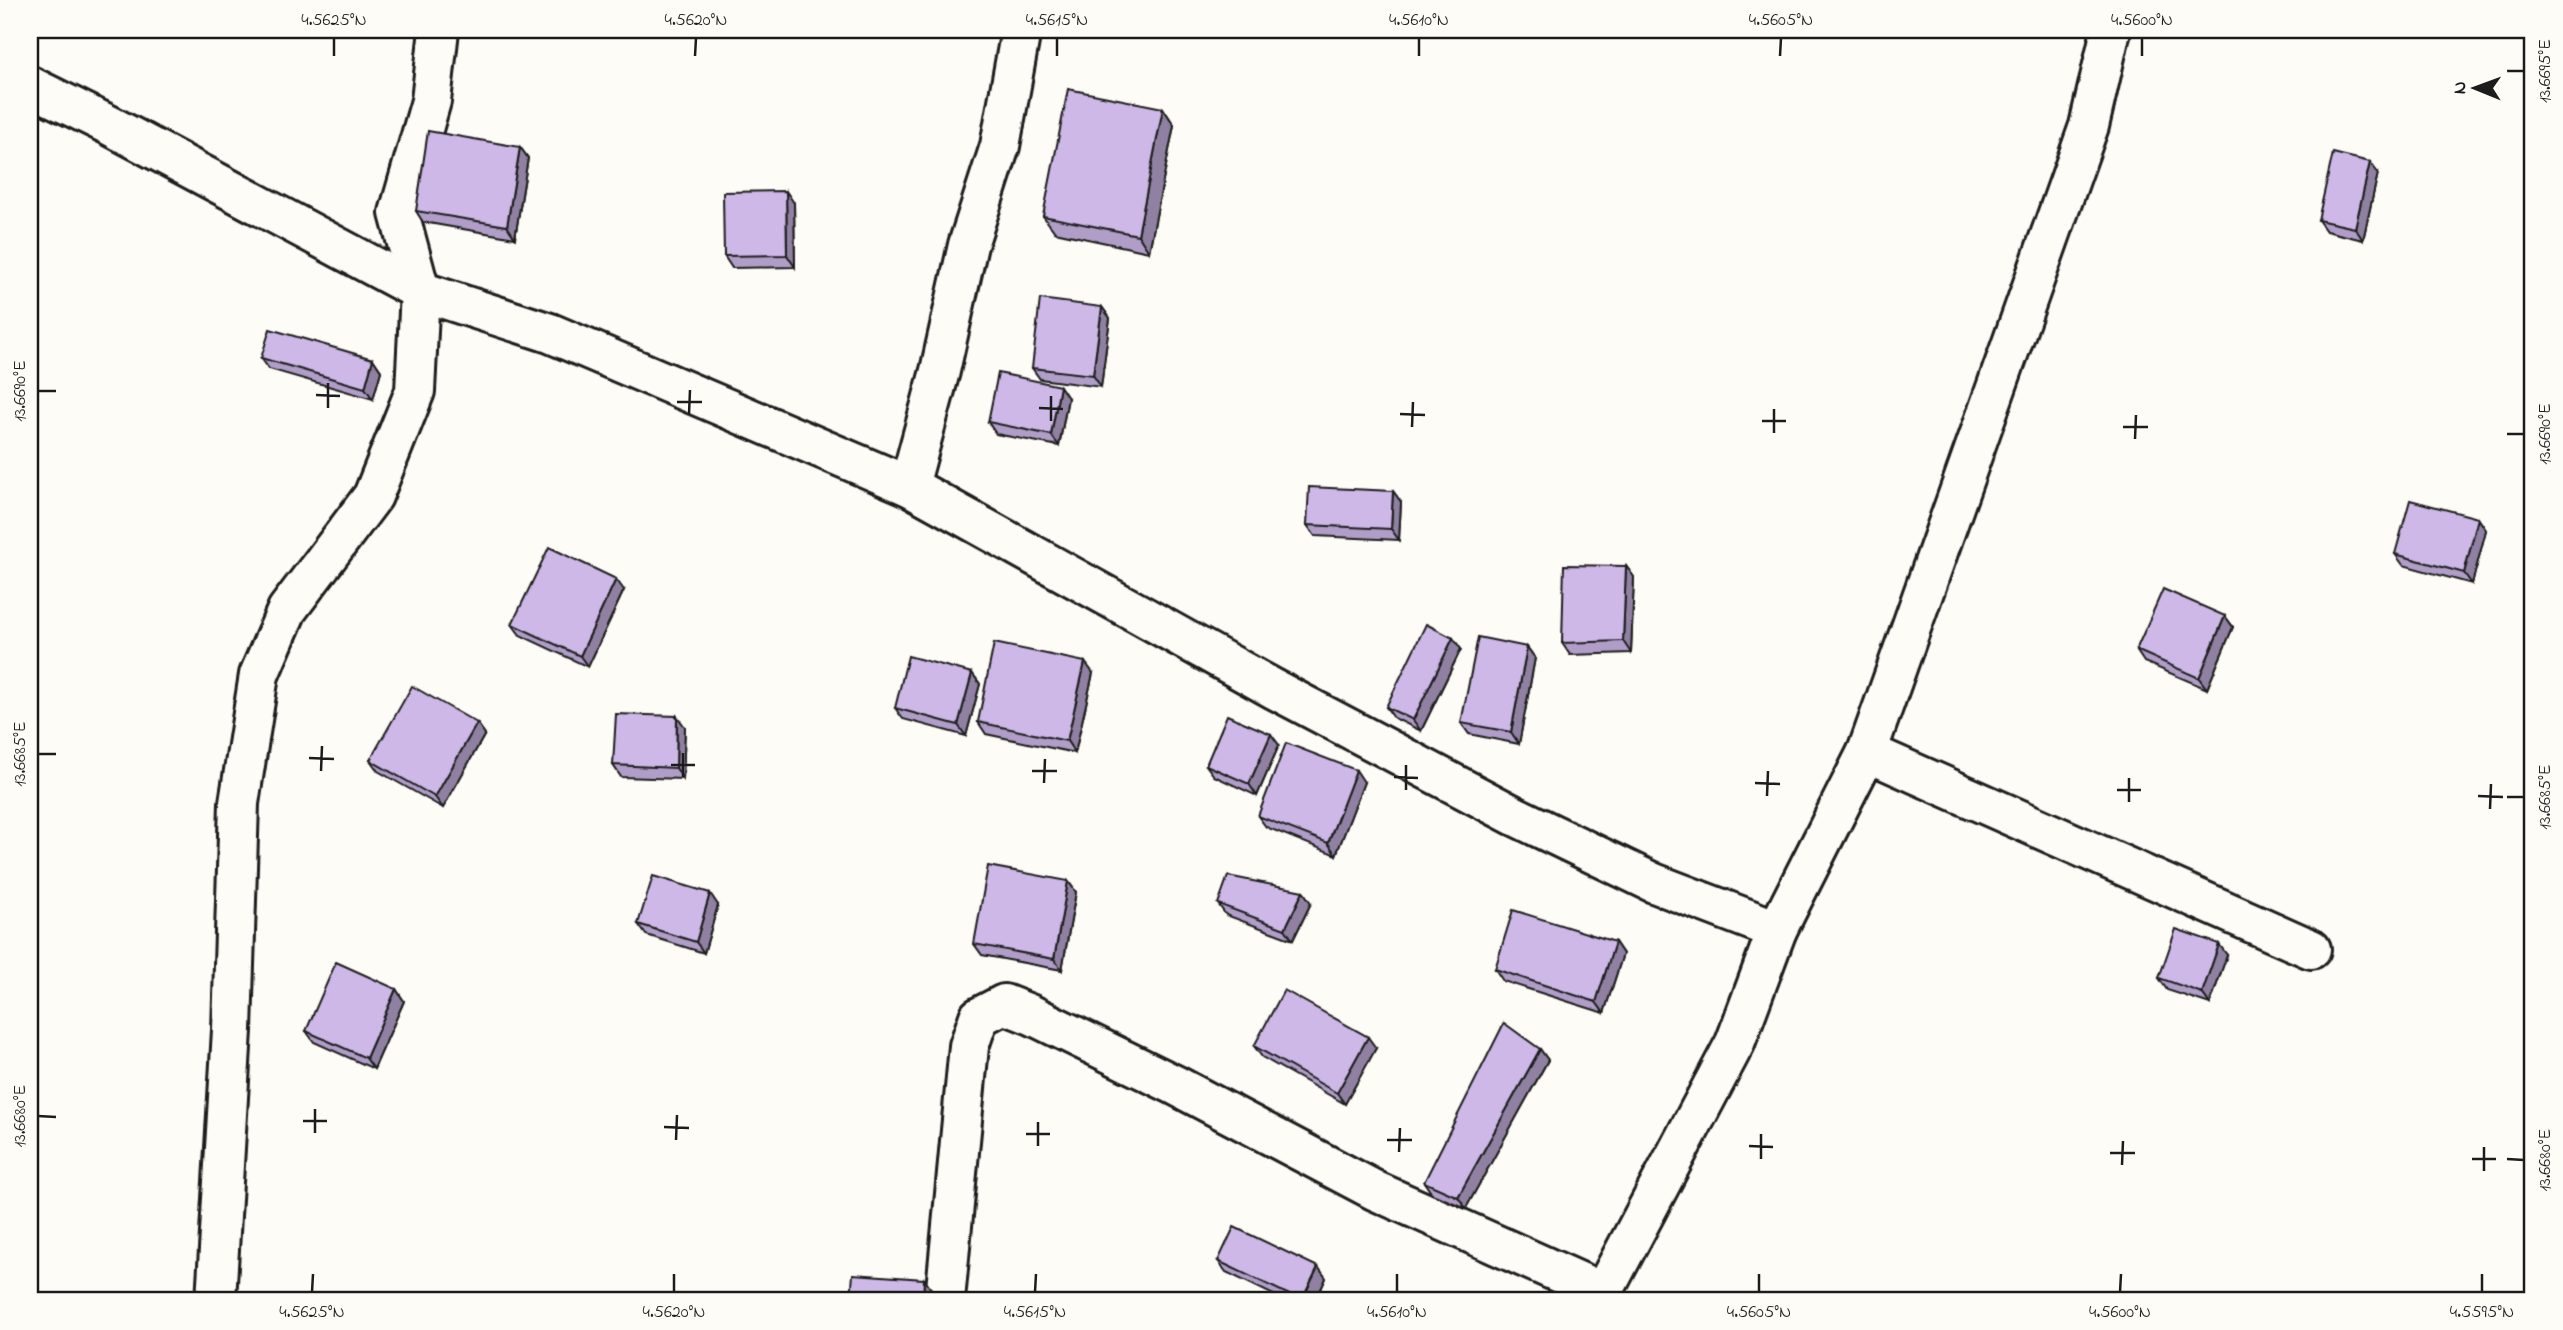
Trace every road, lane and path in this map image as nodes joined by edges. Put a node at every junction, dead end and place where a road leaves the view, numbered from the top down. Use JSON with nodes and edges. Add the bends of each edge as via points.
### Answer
{"nodes":[{"id":1,"x":439,"y":30,"type":"edge"},
{"id":2,"x":1021,"y":30,"type":"edge"},
{"id":3,"x":2111,"y":30,"type":"edge"},
{"id":4,"x":30,"y":86,"type":"edge"},
{"id":5,"x":420,"y":291,"type":"junction"},
{"id":6,"x":909,"y":486,"type":"junction"},
{"id":7,"x":1867,"y":752,"type":"junction"},
{"id":8,"x":1777,"y":930,"type":"junction"},
{"id":9,"x":2311,"y":949,"type":"dead end"},
{"id":10,"x":1601,"y":1296,"type":"edge"},
{"id":11,"x":216,"y":1300,"type":"edge"},
{"id":12,"x":945,"y":1300,"type":"edge"}],
"edges":[{"from":1,"to":5,"type":"street","via":[[431,101],[399,213]]},
{"from":2,"to":6,"type":"street","via":[[1000,146],[968,245]]},
{"from":3,"to":7,"type":"street","via":[[2088,126]]},
{"from":4,"to":5,"type":"street"},
{"from":5,"to":6,"type":"street","via":[[550,333]]},
{"from":5,"to":11,"type":"street","via":[[415,391],[373,496],[286,610],[259,675],[239,803],[232,1031]]},
{"from":6,"to":8,"type":"street","via":[[1275,690],[1515,816],[1654,883]]},
{"from":7,"to":8,"type":"street"},
{"from":7,"to":9,"type":"street"},
{"from":8,"to":10,"type":"street","via":[[1735,1043]]},
{"from":10,"to":12,"type":"street","via":[[1376,1191],[1175,1085],[1004,1004],[979,1017],[969,1046]]}]}
